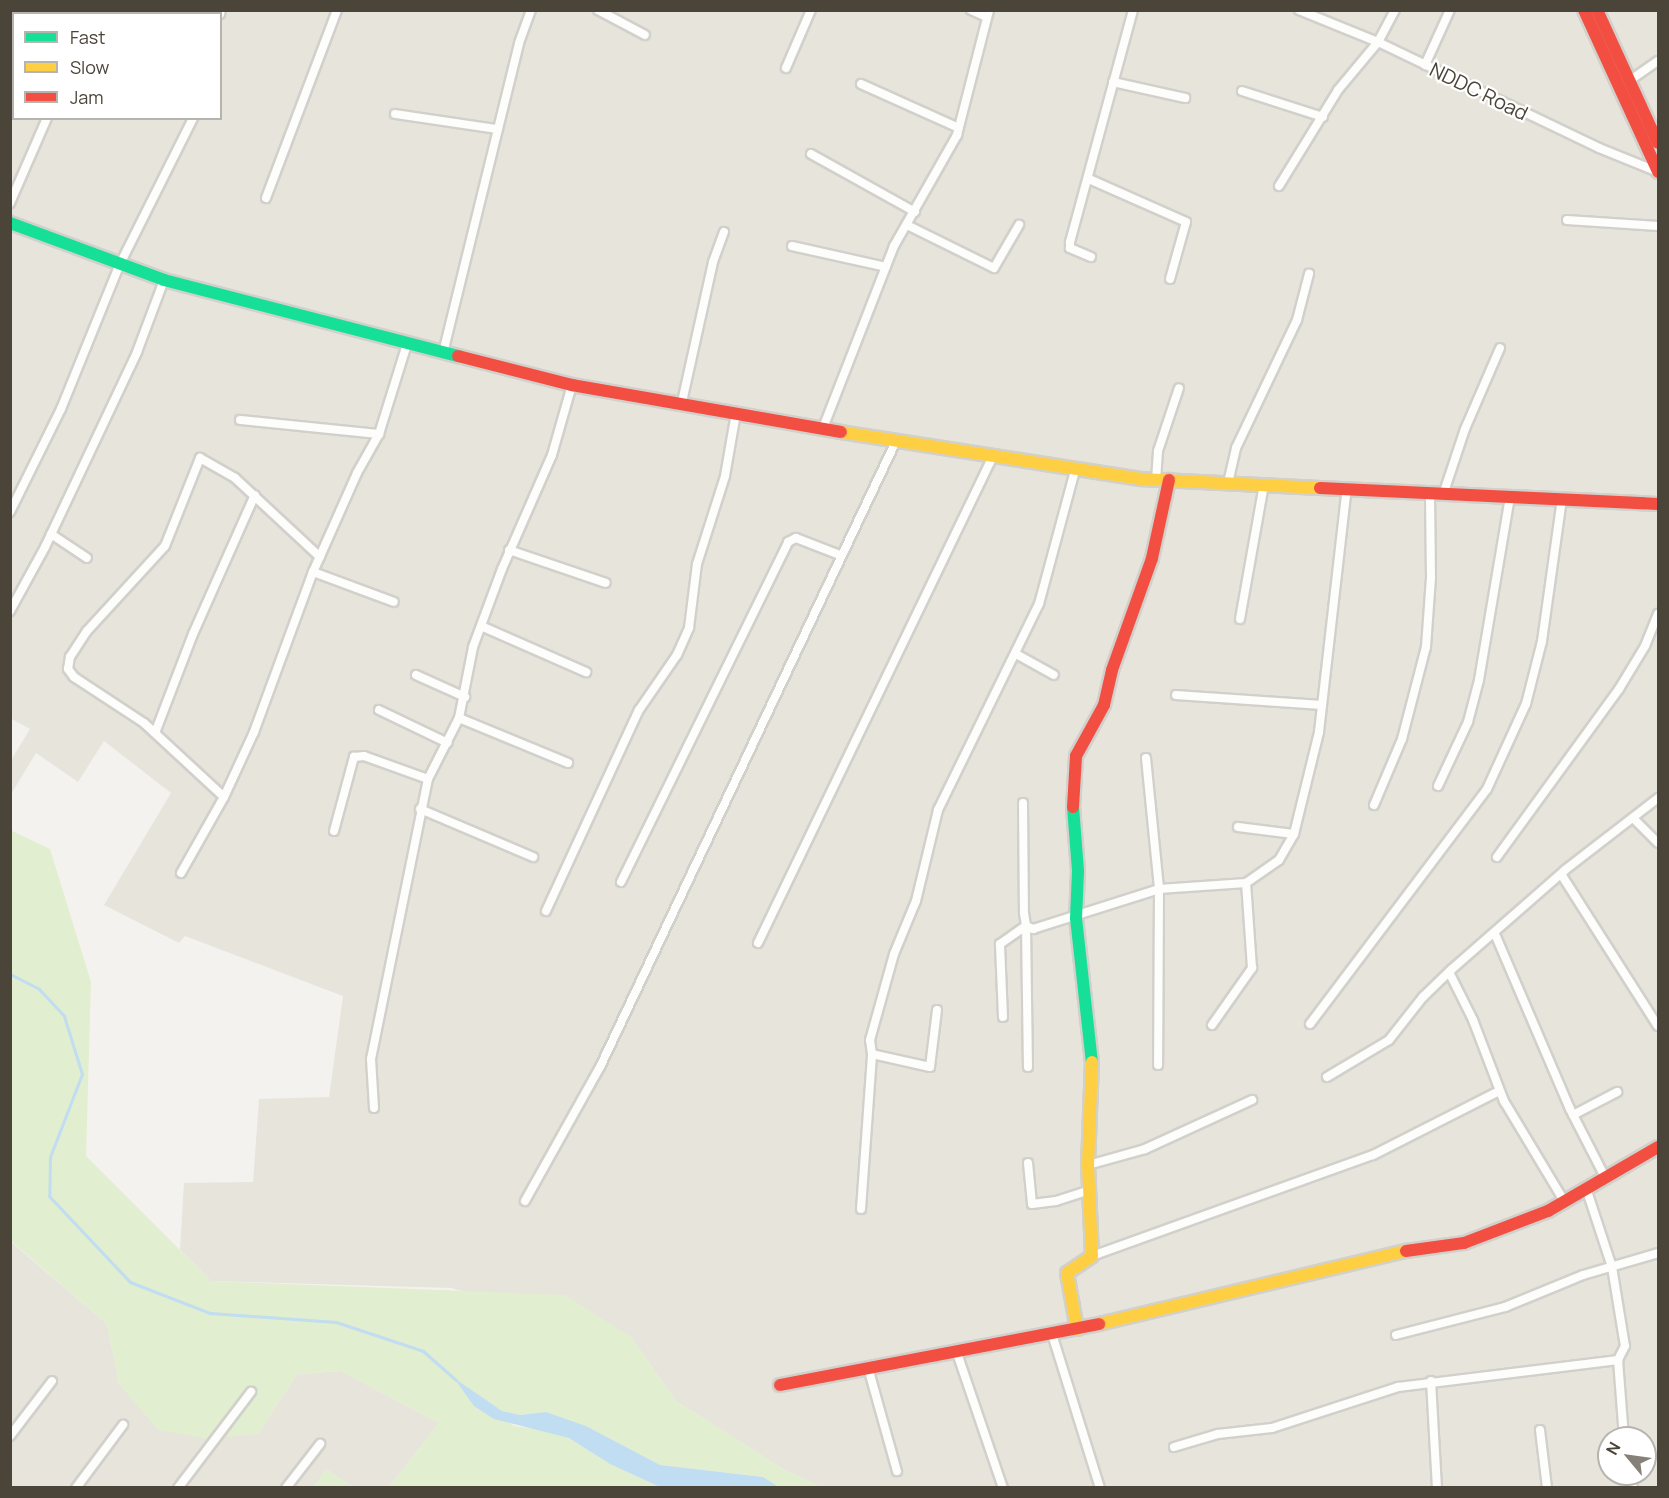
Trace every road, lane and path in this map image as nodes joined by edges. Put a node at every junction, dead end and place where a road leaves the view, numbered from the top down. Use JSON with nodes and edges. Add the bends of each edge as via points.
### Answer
{"nodes":[{"id":1,"x":337,"y":10,"type":"edge"},
{"id":2,"x":531,"y":10,"type":"edge"},
{"id":3,"x":598,"y":10,"type":"edge"},
{"id":4,"x":811,"y":10,"type":"edge"},
{"id":5,"x":971,"y":10,"type":"edge"},
{"id":6,"x":1133,"y":10,"type":"edge"},
{"id":7,"x":1299,"y":10,"type":"edge"},
{"id":8,"x":1395,"y":10,"type":"edge"},
{"id":9,"x":1450,"y":10,"type":"edge"},
{"id":10,"x":1584,"y":10,"type":"edge"},
{"id":11,"x":1597,"y":10,"type":"edge"},
{"id":12,"x":988,"y":14,"type":"edge"},
{"id":13,"x":645,"y":35,"type":"dead end"},
{"id":14,"x":1378,"y":42,"type":"junction"},
{"id":15,"x":1659,"y":61,"type":"edge"},
{"id":16,"x":1425,"y":65,"type":"junction"},
{"id":17,"x":786,"y":68,"type":"dead end"},
{"id":18,"x":1629,"y":81,"type":"junction"},
{"id":19,"x":1113,"y":82,"type":"junction"},
{"id":20,"x":861,"y":84,"type":"dead end"},
{"id":21,"x":1242,"y":91,"type":"dead end"},
{"id":22,"x":1185,"y":98,"type":"dead end"},
{"id":23,"x":394,"y":114,"type":"dead end"},
{"id":24,"x":1323,"y":117,"type":"junction"},
{"id":25,"x":46,"y":120,"type":"edge"},
{"id":26,"x":193,"y":120,"type":"edge"},
{"id":27,"x":959,"y":128,"type":"junction"},
{"id":28,"x":497,"y":129,"type":"junction"},
{"id":29,"x":1659,"y":143,"type":"edge"},
{"id":30,"x":811,"y":154,"type":"dead end"},
{"id":31,"x":1659,"y":172,"type":"edge"},
{"id":32,"x":1089,"y":179,"type":"junction"},
{"id":33,"x":1279,"y":186,"type":"dead end"},
{"id":34,"x":266,"y":198,"type":"dead end"},
{"id":35,"x":10,"y":203,"type":"edge"},
{"id":36,"x":915,"y":212,"type":"junction"},
{"id":37,"x":1567,"y":220,"type":"dead end"},
{"id":38,"x":10,"y":223,"type":"edge"},
{"id":39,"x":907,"y":225,"type":"junction"},
{"id":40,"x":1019,"y":225,"type":"dead end"},
{"id":41,"x":1659,"y":226,"type":"edge"},
{"id":42,"x":724,"y":232,"type":"dead end"},
{"id":43,"x":792,"y":246,"type":"dead end"},
{"id":44,"x":1091,"y":257,"type":"dead end"},
{"id":45,"x":120,"y":264,"type":"junction"},
{"id":46,"x":886,"y":267,"type":"junction"},
{"id":47,"x":1309,"y":274,"type":"dead end"},
{"id":48,"x":1170,"y":279,"type":"dead end"},
{"id":49,"x":164,"y":280,"type":"junction"},
{"id":50,"x":407,"y":344,"type":"junction"},
{"id":51,"x":1500,"y":348,"type":"dead end"},
{"id":52,"x":443,"y":353,"type":"junction"},
{"id":53,"x":572,"y":385,"type":"junction"},
{"id":54,"x":1179,"y":388,"type":"dead end"},
{"id":55,"x":682,"y":402,"type":"junction"},
{"id":56,"x":736,"y":412,"type":"junction"},
{"id":57,"x":240,"y":420,"type":"dead end"},
{"id":58,"x":823,"y":428,"type":"junction"},
{"id":59,"x":379,"y":434,"type":"junction"},
{"id":60,"x":896,"y":441,"type":"junction"},
{"id":61,"x":992,"y":458,"type":"junction"},
{"id":62,"x":1075,"y":471,"type":"junction"},
{"id":63,"x":1162,"y":480,"type":"junction"},
{"id":64,"x":1228,"y":483,"type":"junction"},
{"id":65,"x":1264,"y":484,"type":"junction"},
{"id":66,"x":1347,"y":488,"type":"junction"},
{"id":67,"x":1430,"y":492,"type":"junction"},
{"id":68,"x":1444,"y":492,"type":"junction"},
{"id":69,"x":255,"y":495,"type":"junction"},
{"id":70,"x":1510,"y":496,"type":"junction"},
{"id":71,"x":1562,"y":499,"type":"junction"},
{"id":72,"x":1659,"y":504,"type":"edge"},
{"id":73,"x":10,"y":512,"type":"edge"},
{"id":74,"x":51,"y":534,"type":"junction"},
{"id":75,"x":509,"y":550,"type":"junction"},
{"id":76,"x":840,"y":555,"type":"junction"},
{"id":77,"x":320,"y":556,"type":"junction"},
{"id":78,"x":87,"y":558,"type":"dead end"},
{"id":79,"x":313,"y":572,"type":"junction"},
{"id":80,"x":606,"y":583,"type":"dead end"},
{"id":81,"x":394,"y":602,"type":"dead end"},
{"id":82,"x":10,"y":611,"type":"edge"},
{"id":83,"x":1659,"y":614,"type":"edge"},
{"id":84,"x":1240,"y":619,"type":"dead end"},
{"id":85,"x":480,"y":626,"type":"junction"},
{"id":86,"x":1016,"y":654,"type":"junction"},
{"id":87,"x":586,"y":672,"type":"dead end"},
{"id":88,"x":416,"y":675,"type":"dead end"},
{"id":89,"x":1054,"y":675,"type":"dead end"},
{"id":90,"x":1176,"y":695,"type":"dead end"},
{"id":91,"x":465,"y":697,"type":"junction"},
{"id":92,"x":1322,"y":705,"type":"junction"},
{"id":93,"x":379,"y":710,"type":"dead end"},
{"id":94,"x":459,"y":718,"type":"junction"},
{"id":95,"x":155,"y":733,"type":"junction"},
{"id":96,"x":448,"y":743,"type":"junction"},
{"id":97,"x":1146,"y":758,"type":"dead end"},
{"id":98,"x":568,"y":763,"type":"dead end"},
{"id":99,"x":428,"y":779,"type":"junction"},
{"id":100,"x":1438,"y":786,"type":"dead end"},
{"id":101,"x":224,"y":797,"type":"junction"},
{"id":102,"x":1659,"y":798,"type":"edge"},
{"id":103,"x":1023,"y":803,"type":"dead end"},
{"id":104,"x":1374,"y":805,"type":"dead end"},
{"id":105,"x":420,"y":809,"type":"junction"},
{"id":106,"x":1633,"y":818,"type":"junction"},
{"id":107,"x":1238,"y":827,"type":"dead end"},
{"id":108,"x":334,"y":831,"type":"dead end"},
{"id":109,"x":1294,"y":834,"type":"junction"},
{"id":110,"x":1659,"y":843,"type":"edge"},
{"id":111,"x":533,"y":857,"type":"dead end"},
{"id":112,"x":1497,"y":857,"type":"dead end"},
{"id":113,"x":181,"y":873,"type":"dead end"},
{"id":114,"x":1561,"y":874,"type":"junction"},
{"id":115,"x":621,"y":882,"type":"dead end"},
{"id":116,"x":1246,"y":883,"type":"junction"},
{"id":117,"x":1159,"y":889,"type":"junction"},
{"id":118,"x":546,"y":911,"type":"dead end"},
{"id":119,"x":1076,"y":918,"type":"junction"},
{"id":120,"x":1026,"y":926,"type":"junction"},
{"id":121,"x":1496,"y":934,"type":"junction"},
{"id":122,"x":758,"y":943,"type":"dead end"},
{"id":123,"x":1449,"y":972,"type":"junction"},
{"id":124,"x":938,"y":1010,"type":"dead end"},
{"id":125,"x":1003,"y":1017,"type":"dead end"},
{"id":126,"x":1310,"y":1024,"type":"dead end"},
{"id":127,"x":1212,"y":1025,"type":"dead end"},
{"id":128,"x":1659,"y":1026,"type":"edge"},
{"id":129,"x":872,"y":1054,"type":"junction"},
{"id":130,"x":1158,"y":1065,"type":"dead end"},
{"id":131,"x":1028,"y":1067,"type":"dead end"},
{"id":132,"x":1327,"y":1077,"type":"dead end"},
{"id":133,"x":1499,"y":1091,"type":"junction"},
{"id":134,"x":1617,"y":1092,"type":"dead end"},
{"id":135,"x":1252,"y":1100,"type":"dead end"},
{"id":136,"x":374,"y":1108,"type":"dead end"},
{"id":137,"x":1573,"y":1115,"type":"junction"},
{"id":138,"x":1659,"y":1147,"type":"edge"},
{"id":139,"x":1028,"y":1163,"type":"dead end"},
{"id":140,"x":1088,"y":1165,"type":"junction"},
{"id":141,"x":1606,"y":1179,"type":"junction"},
{"id":142,"x":1089,"y":1190,"type":"junction"},
{"id":143,"x":1587,"y":1191,"type":"junction"},
{"id":144,"x":525,"y":1201,"type":"dead end"},
{"id":145,"x":1564,"y":1201,"type":"junction"},
{"id":146,"x":861,"y":1209,"type":"dead end"},
{"id":147,"x":1659,"y":1253,"type":"edge"},
{"id":148,"x":1092,"y":1256,"type":"junction"},
{"id":149,"x":1612,"y":1267,"type":"junction"},
{"id":150,"x":1077,"y":1329,"type":"junction"},
{"id":151,"x":1052,"y":1334,"type":"junction"},
{"id":152,"x":1396,"y":1335,"type":"dead end"},
{"id":153,"x":956,"y":1350,"type":"junction"},
{"id":154,"x":1618,"y":1360,"type":"junction"},
{"id":155,"x":869,"y":1371,"type":"junction"},
{"id":156,"x":52,"y":1381,"type":"dead end"},
{"id":157,"x":1431,"y":1381,"type":"junction"},
{"id":158,"x":780,"y":1385,"type":"dead end"},
{"id":159,"x":252,"y":1392,"type":"dead end"},
{"id":160,"x":123,"y":1425,"type":"dead end"},
{"id":161,"x":1623,"y":1426,"type":"edge"},
{"id":162,"x":1540,"y":1430,"type":"dead end"},
{"id":163,"x":10,"y":1436,"type":"edge"},
{"id":164,"x":320,"y":1444,"type":"dead end"},
{"id":165,"x":1174,"y":1447,"type":"dead end"},
{"id":166,"x":897,"y":1471,"type":"dead end"},
{"id":167,"x":76,"y":1488,"type":"edge"},
{"id":168,"x":178,"y":1488,"type":"edge"},
{"id":169,"x":286,"y":1488,"type":"edge"},
{"id":170,"x":1003,"y":1488,"type":"edge"},
{"id":171,"x":1100,"y":1488,"type":"edge"},
{"id":172,"x":1437,"y":1488,"type":"edge"},
{"id":173,"x":1547,"y":1488,"type":"edge"}],
"edges":[{"from":1,"to":34,"type":"street"},
{"from":2,"to":28,"type":"street"},
{"from":3,"to":13,"type":"street"},
{"from":4,"to":17,"type":"street"},
{"from":5,"to":12,"type":"street"},
{"from":6,"to":19,"type":"street"},
{"from":7,"to":14,"type":"street","name":"NDDC Road"},
{"from":8,"to":14,"type":"street"},
{"from":9,"to":16,"type":"street"},
{"from":10,"to":31,"type":"street"},
{"from":11,"to":18,"type":"street"},
{"from":12,"to":27,"type":"street"},
{"from":14,"to":16,"type":"street","name":"NDDC Road"},
{"from":14,"to":24,"type":"street","via":[[1338,90]]},
{"from":15,"to":18,"type":"street"},
{"from":16,"to":31,"type":"street","name":"NDDC Road","via":[[1599,148]]},
{"from":18,"to":29,"type":"street"},
{"from":19,"to":22,"type":"street"},
{"from":19,"to":32,"type":"street"},
{"from":20,"to":27,"type":"street"},
{"from":21,"to":24,"type":"street"},
{"from":23,"to":28,"type":"street"},
{"from":24,"to":33,"type":"street"},
{"from":25,"to":35,"type":"street"},
{"from":26,"to":45,"type":"street"},
{"from":27,"to":36,"type":"street"},
{"from":28,"to":52,"type":"street"},
{"from":30,"to":36,"type":"street"},
{"from":32,"to":44,"type":"street","via":[[1070,248]]},
{"from":32,"to":48,"type":"street","via":[[1186,222]]},
{"from":36,"to":39,"type":"street"},
{"from":37,"to":41,"type":"street"},
{"from":38,"to":45,"type":"street"},
{"from":39,"to":40,"type":"street","via":[[993,268]]},
{"from":39,"to":46,"type":"street"},
{"from":42,"to":55,"type":"street","via":[[713,262]]},
{"from":43,"to":46,"type":"street"},
{"from":45,"to":49,"type":"street"},
{"from":45,"to":73,"type":"street","via":[[61,409]]},
{"from":46,"to":58,"type":"street"},
{"from":47,"to":64,"type":"street","via":[[1297,320],[1236,448]]},
{"from":49,"to":50,"type":"street"},
{"from":49,"to":74,"type":"street","via":[[137,352]]},
{"from":50,"to":52,"type":"street"},
{"from":50,"to":59,"type":"street"},
{"from":51,"to":68,"type":"street","via":[[1465,429]]},
{"from":52,"to":53,"type":"street"},
{"from":53,"to":55,"type":"street"},
{"from":53,"to":75,"type":"street","via":[[552,455]]},
{"from":54,"to":63,"type":"street","via":[[1158,451]]},
{"from":55,"to":56,"type":"street"},
{"from":56,"to":58,"type":"street"},
{"from":56,"to":118,"type":"street","via":[[725,476],[697,564],[689,628],[677,655],[639,710]]},
{"from":57,"to":59,"type":"street"},
{"from":58,"to":60,"type":"street"},
{"from":59,"to":77,"type":"street"},
{"from":60,"to":61,"type":"street"},
{"from":60,"to":76,"type":"street"},
{"from":61,"to":62,"type":"street"},
{"from":61,"to":122,"type":"street"},
{"from":62,"to":63,"type":"street"},
{"from":62,"to":86,"type":"street","via":[[1039,604]]},
{"from":63,"to":64,"type":"street"},
{"from":63,"to":119,"type":"street","via":[[1152,558],[1112,670],[1104,705],[1076,756]]},
{"from":64,"to":65,"type":"street"},
{"from":65,"to":66,"type":"street"},
{"from":65,"to":84,"type":"street"},
{"from":66,"to":67,"type":"street"},
{"from":66,"to":92,"type":"street"},
{"from":67,"to":68,"type":"street"},
{"from":67,"to":104,"type":"street","via":[[1431,578],[1426,647],[1402,739]]},
{"from":68,"to":70,"type":"street"},
{"from":69,"to":77,"type":"street"},
{"from":69,"to":95,"type":"street","via":[[193,634]]},
{"from":69,"to":95,"type":"street","via":[[206,458],[200,458],[165,546],[87,631],[70,657],[68,669],[74,677]]},
{"from":70,"to":71,"type":"street"},
{"from":70,"to":100,"type":"street","via":[[1479,680],[1468,722]]},
{"from":71,"to":72,"type":"street"},
{"from":71,"to":126,"type":"street","via":[[1542,641],[1526,704],[1487,789]]},
{"from":74,"to":78,"type":"street"},
{"from":74,"to":82,"type":"street"},
{"from":75,"to":80,"type":"street"},
{"from":75,"to":85,"type":"street"},
{"from":76,"to":115,"type":"street","via":[[796,538],[788,542]]},
{"from":76,"to":144,"type":"street","via":[[600,1066]]},
{"from":77,"to":79,"type":"street"},
{"from":79,"to":81,"type":"street"},
{"from":79,"to":101,"type":"street","via":[[277,677]]},
{"from":83,"to":112,"type":"street","via":[[1646,646],[1619,689]]},
{"from":85,"to":87,"type":"street"},
{"from":85,"to":91,"type":"street","via":[[468,667]]},
{"from":86,"to":89,"type":"street"},
{"from":86,"to":129,"type":"street","via":[[938,810],[916,901],[894,954],[870,1040]]},
{"from":88,"to":91,"type":"street"},
{"from":90,"to":92,"type":"street"},
{"from":91,"to":94,"type":"street"},
{"from":92,"to":109,"type":"street"},
{"from":93,"to":96,"type":"street"},
{"from":94,"to":96,"type":"street"},
{"from":94,"to":98,"type":"street"},
{"from":95,"to":101,"type":"street"},
{"from":96,"to":99,"type":"street"},
{"from":97,"to":117,"type":"street"},
{"from":99,"to":105,"type":"street"},
{"from":99,"to":108,"type":"street","via":[[364,756],[354,757]]},
{"from":101,"to":113,"type":"street"},
{"from":102,"to":106,"type":"street"},
{"from":103,"to":120,"type":"street"},
{"from":105,"to":111,"type":"street"},
{"from":105,"to":136,"type":"street","via":[[371,1059]]},
{"from":106,"to":110,"type":"street"},
{"from":106,"to":114,"type":"street"},
{"from":107,"to":109,"type":"street"},
{"from":109,"to":116,"type":"street","via":[[1279,860]]},
{"from":114,"to":121,"type":"street"},
{"from":114,"to":128,"type":"street"},
{"from":116,"to":117,"type":"street"},
{"from":116,"to":127,"type":"street","via":[[1252,968]]},
{"from":117,"to":119,"type":"street"},
{"from":117,"to":130,"type":"street"},
{"from":119,"to":120,"type":"street","via":[[1033,929]]},
{"from":119,"to":140,"type":"street","via":[[1092,1050]]},
{"from":120,"to":125,"type":"street","via":[[1000,944]]},
{"from":120,"to":131,"type":"street"},
{"from":121,"to":123,"type":"street"},
{"from":121,"to":137,"type":"street"},
{"from":123,"to":132,"type":"street","via":[[1389,1040]]},
{"from":123,"to":133,"type":"street","via":[[1473,1020]]},
{"from":124,"to":129,"type":"street","via":[[930,1067]]},
{"from":129,"to":146,"type":"street"},
{"from":133,"to":145,"type":"street"},
{"from":133,"to":148,"type":"street","via":[[1373,1155]]},
{"from":134,"to":137,"type":"street"},
{"from":135,"to":140,"type":"street","via":[[1145,1149]]},
{"from":137,"to":141,"type":"street"},
{"from":138,"to":141,"type":"street"},
{"from":139,"to":142,"type":"street","via":[[1032,1204]]},
{"from":140,"to":142,"type":"street"},
{"from":141,"to":143,"type":"street"},
{"from":142,"to":148,"type":"street"},
{"from":143,"to":145,"type":"street"},
{"from":143,"to":149,"type":"street"},
{"from":145,"to":150,"type":"street","via":[[1508,1228],[1464,1243],[1401,1252]]},
{"from":147,"to":149,"type":"street"},
{"from":148,"to":150,"type":"street","via":[[1067,1273]]},
{"from":149,"to":152,"type":"street","via":[[1505,1307]]},
{"from":149,"to":154,"type":"street","via":[[1625,1346]]},
{"from":150,"to":151,"type":"street"},
{"from":151,"to":153,"type":"street"},
{"from":151,"to":171,"type":"street"},
{"from":153,"to":155,"type":"street"},
{"from":153,"to":170,"type":"street"},
{"from":154,"to":157,"type":"street"},
{"from":154,"to":161,"type":"street"},
{"from":155,"to":158,"type":"street"},
{"from":155,"to":166,"type":"street"},
{"from":156,"to":163,"type":"street"},
{"from":157,"to":165,"type":"street","via":[[1398,1387],[1272,1428],[1218,1434]]},
{"from":157,"to":172,"type":"street"},
{"from":159,"to":168,"type":"street"},
{"from":160,"to":167,"type":"street"},
{"from":162,"to":173,"type":"street"},
{"from":164,"to":169,"type":"street"}]}
